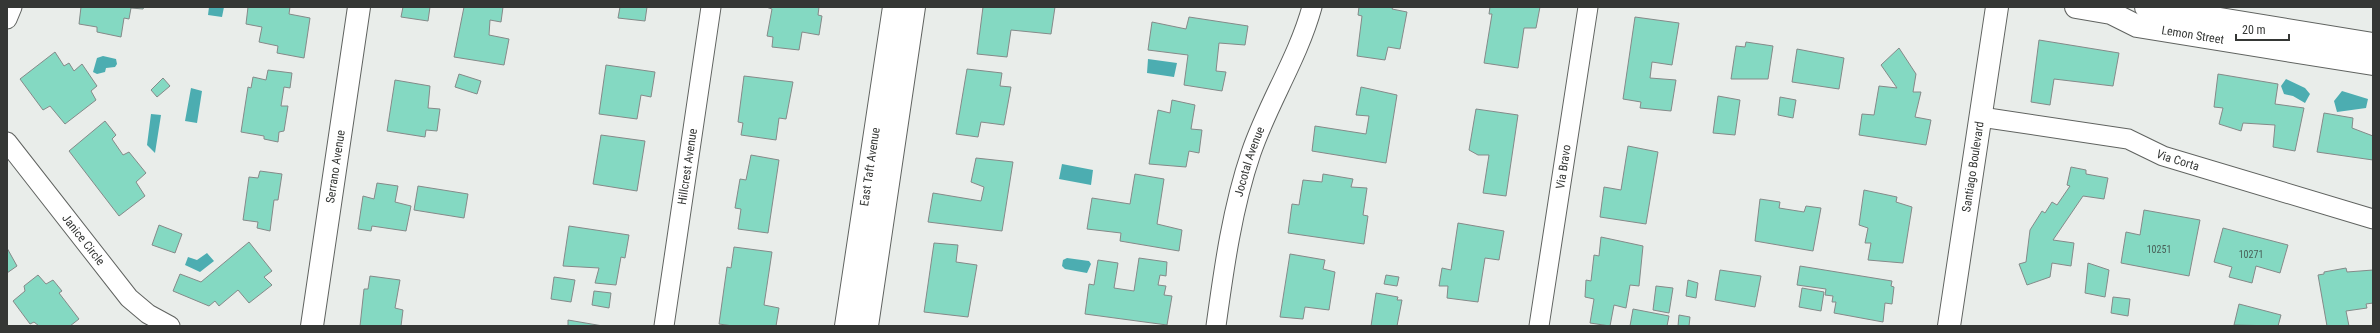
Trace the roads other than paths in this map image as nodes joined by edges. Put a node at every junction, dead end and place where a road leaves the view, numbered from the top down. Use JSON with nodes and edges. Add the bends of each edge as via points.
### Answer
{"nodes":[{"id":1,"x":12,"y":7,"type":"edge"},
{"id":2,"x":359,"y":7,"type":"edge"},
{"id":3,"x":711,"y":7,"type":"edge"},
{"id":4,"x":894,"y":7,"type":"edge"},
{"id":5,"x":914,"y":7,"type":"edge"},
{"id":6,"x":1312,"y":7,"type":"edge"},
{"id":7,"x":1588,"y":7,"type":"edge"},
{"id":8,"x":1997,"y":7,"type":"edge"},
{"id":9,"x":2076,"y":7,"type":"edge"},
{"id":10,"x":2135,"y":7,"type":"edge"},
{"id":11,"x":2146,"y":7,"type":"edge"},
{"id":12,"x":2111,"y":13,"type":"junction"},
{"id":13,"x":7,"y":19,"type":"edge"},
{"id":14,"x":2373,"y":44,"type":"edge"},
{"id":15,"x":2373,"y":63,"type":"edge"},
{"id":16,"x":1981,"y":117,"type":"junction"},
{"id":17,"x":7,"y":142,"type":"edge"},
{"id":18,"x":2373,"y":219,"type":"edge"},
{"id":19,"x":865,"y":268,"type":"junction"},
{"id":20,"x":170,"y":326,"type":"edge"},
{"id":21,"x":312,"y":326,"type":"edge"},
{"id":22,"x":664,"y":326,"type":"edge"},
{"id":23,"x":846,"y":326,"type":"edge"},
{"id":24,"x":867,"y":326,"type":"edge"},
{"id":25,"x":1216,"y":326,"type":"edge"},
{"id":26,"x":1539,"y":326,"type":"edge"},
{"id":27,"x":1950,"y":326,"type":"edge"}],
"edges":[{"from":1,"to":13,"type":"street"},
{"from":2,"to":21,"type":"street","name":"Serrano Avenue"},
{"from":3,"to":22,"type":"street","name":"Hillcrest Avenue"},
{"from":4,"to":19,"type":"street","name":"East Taft Avenue"},
{"from":5,"to":19,"type":"street","name":"East Taft Avenue"},
{"from":6,"to":25,"type":"street","name":"Jocotal Avenue","via":[[1293,60],[1251,152],[1228,241]]},
{"from":7,"to":26,"type":"street","name":"Via Bravo"},
{"from":8,"to":16,"type":"street","name":"Santiago Boulevard"},
{"from":9,"to":12,"type":"street","name":"Lemon Street"},
{"from":10,"to":12,"type":"street","name":"Lemon Street"},
{"from":11,"to":14,"type":"street","name":"Lemon Street"},
{"from":12,"to":15,"type":"street","name":"Lemon Street","via":[[2137,26]]},
{"from":16,"to":18,"type":"street","name":"Via Corta","via":[[2128,140],[2163,156]]},
{"from":16,"to":27,"type":"street","name":"Santiago Boulevard"},
{"from":17,"to":20,"type":"street","name":"Janice Circle","via":[[129,298],[148,314]]},
{"from":19,"to":23,"type":"street","name":"East Taft Avenue"},
{"from":19,"to":24,"type":"street","name":"East Taft Avenue"}]}
